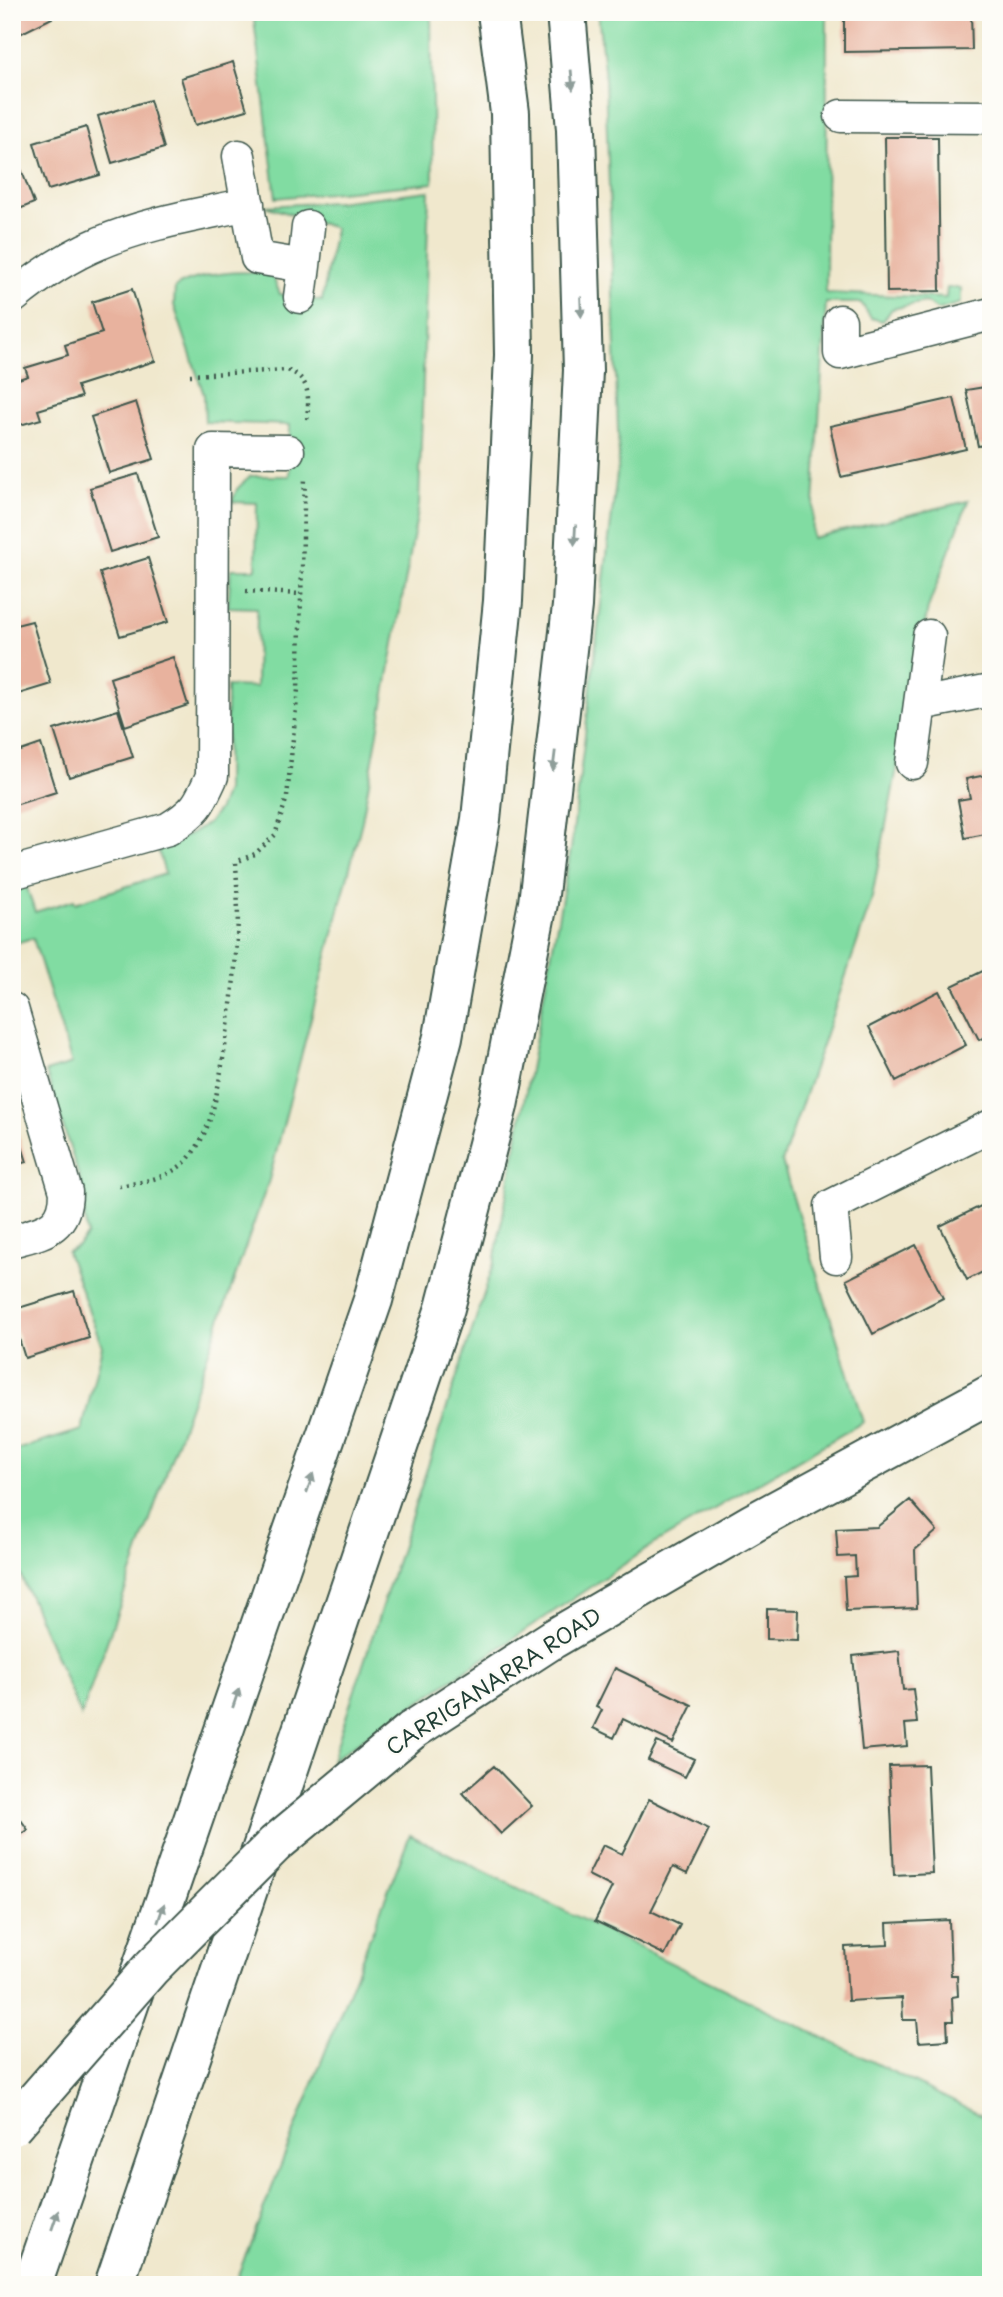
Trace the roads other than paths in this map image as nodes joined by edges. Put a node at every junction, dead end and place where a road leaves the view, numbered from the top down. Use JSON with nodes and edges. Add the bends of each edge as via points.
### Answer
{"nodes":[{"id":1,"x":497,"y":12,"type":"edge"},
{"id":2,"x":566,"y":12,"type":"edge"},
{"id":3,"x":841,"y":116,"type":"dead end"},
{"id":4,"x":991,"y":117,"type":"edge"},
{"id":5,"x":239,"y":156,"type":"dead end"},
{"id":6,"x":248,"y":204,"type":"junction"},
{"id":7,"x":308,"y":227,"type":"dead end"},
{"id":8,"x":12,"y":298,"type":"edge"},
{"id":9,"x":991,"y":314,"type":"edge"},
{"id":10,"x":840,"y":321,"type":"dead end"},
{"id":11,"x":300,"y":453,"type":"road end"},
{"id":12,"x":929,"y":636,"type":"dead end"},
{"id":13,"x":991,"y":690,"type":"edge"},
{"id":14,"x":920,"y":704,"type":"junction"},
{"id":15,"x":912,"y":762,"type":"dead end"},
{"id":16,"x":12,"y":873,"type":"edge"},
{"id":17,"x":12,"y":1009,"type":"edge"},
{"id":18,"x":991,"y":1126,"type":"edge"},
{"id":19,"x":12,"y":1241,"type":"edge"},
{"id":20,"x":836,"y":1257,"type":"dead end"},
{"id":21,"x":991,"y":1394,"type":"edge"},
{"id":22,"x":12,"y":2127,"type":"edge"},
{"id":23,"x":32,"y":2285,"type":"edge"},
{"id":24,"x":114,"y":2285,"type":"edge"}],
"edges":[{"from":23,"to":1,"type":"main road","one_way":true,"via":[[373,1300],[443,1037],[481,819],[503,601],[513,355],[510,113]]},
{"from":2,"to":24,"type":"main road","one_way":true,"via":[[576,130],[583,370],[572,606],[537,903],[498,1106],[444,1308]]},
{"from":3,"to":4,"type":"street"},
{"from":5,"to":6,"type":"street"},
{"from":6,"to":7,"type":"street","via":[[257,258],[302,281]]},
{"from":6,"to":8,"type":"street","via":[[103,241],[61,263]]},
{"from":9,"to":10,"type":"street","via":[[840,354]]},
{"from":11,"to":16,"type":"street","via":[[213,450],[212,776],[199,805],[168,829]]},
{"from":12,"to":14,"type":"street"},
{"from":13,"to":14,"type":"street"},
{"from":14,"to":15,"type":"street"},
{"from":17,"to":19,"type":"street","via":[[66,1205],[48,1230]]},
{"from":18,"to":20,"type":"street","via":[[831,1206]]},
{"from":21,"to":22,"type":"main road","name":"CARRIGANARRA ROAD","bridge":true,"via":[[753,1523],[553,1640],[411,1731],[275,1844],[151,1968]]}]}
